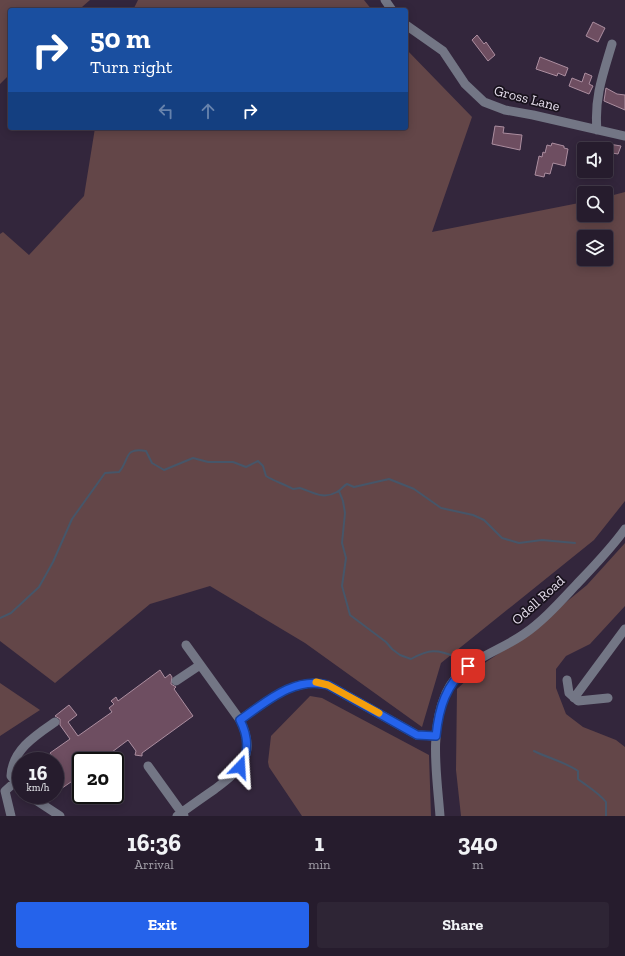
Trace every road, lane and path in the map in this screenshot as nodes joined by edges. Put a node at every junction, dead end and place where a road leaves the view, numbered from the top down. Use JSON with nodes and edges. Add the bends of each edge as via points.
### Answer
{"nodes":[{"id":1,"x":408,"y":26,"type":"edge"},
{"id":2,"x":612,"y":44,"type":"dead end"},
{"id":3,"x":597,"y":130,"type":"junction"},
{"id":4,"x":625,"y":136,"type":"edge"},
{"id":5,"x":625,"y":529,"type":"edge"},
{"id":6,"x":625,"y":629,"type":"edge"},
{"id":7,"x":186,"y":645,"type":"dead end"},
{"id":8,"x":200,"y":665,"type":"junction"},
{"id":9,"x":567,"y":680,"type":"dead end"},
{"id":10,"x":176,"y":681,"type":"dead end"},
{"id":11,"x":574,"y":698,"type":"junction"},
{"id":12,"x":608,"y":698,"type":"dead end"},
{"id":13,"x":240,"y":720,"type":"junction"},
{"id":14,"x":55,"y":722,"type":"dead end"},
{"id":15,"x":436,"y":736,"type":"junction"},
{"id":16,"x":21,"y":752,"type":"edge"},
{"id":17,"x":148,"y":766,"type":"dead end"},
{"id":18,"x":12,"y":788,"type":"edge"},
{"id":19,"x":42,"y":804,"type":"edge"},
{"id":20,"x":181,"y":815,"type":"edge"},
{"id":21,"x":11,"y":816,"type":"edge"},
{"id":22,"x":60,"y":816,"type":"edge"},
{"id":23,"x":440,"y":816,"type":"edge"}],
"edges":[{"from":1,"to":3,"type":"street","name":"Gross Lane","via":[[443,51],[465,84],[484,102],[505,110]]},
{"from":2,"to":3,"type":"street","via":[[598,93]]},
{"from":3,"to":4,"type":"street","name":"Gross Lane"},
{"from":5,"to":15,"type":"street","name":"Odell Road","via":[[539,622],[524,634],[477,659],[460,673],[443,701]]},
{"from":6,"to":11,"type":"street"},
{"from":7,"to":8,"type":"street"},
{"from":8,"to":10,"type":"street"},
{"from":8,"to":13,"type":"street"},
{"from":9,"to":11,"type":"street","via":[[569,693]]},
{"from":11,"to":12,"type":"street","via":[[585,702]]},
{"from":13,"to":15,"type":"street","via":[[285,690],[316,682],[328,685],[417,735]]},
{"from":13,"to":20,"type":"street","via":[[247,741],[247,752],[240,767]]},
{"from":14,"to":16,"type":"street","via":[[30,740]]},
{"from":15,"to":23,"type":"street","name":"Odell Road"},
{"from":17,"to":20,"type":"street"},
{"from":18,"to":21,"type":"street","via":[[5,791]]},
{"from":19,"to":22,"type":"street"}]}
